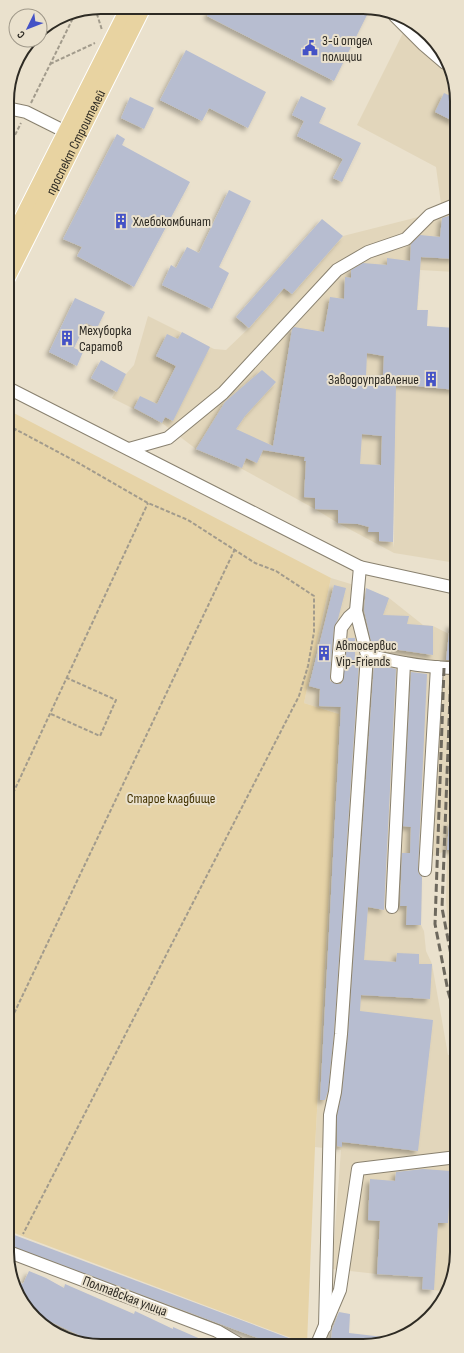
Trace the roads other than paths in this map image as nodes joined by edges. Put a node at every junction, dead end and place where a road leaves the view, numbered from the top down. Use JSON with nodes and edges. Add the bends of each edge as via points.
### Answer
{"nodes":[{"id":1,"x":125,"y":14,"type":"edge"},
{"id":2,"x":140,"y":14,"type":"edge"},
{"id":3,"x":404,"y":24,"type":"edge"},
{"id":4,"x":437,"y":57,"type":"edge"},
{"id":5,"x":14,"y":109,"type":"edge"},
{"id":6,"x":66,"y":132,"type":"junction"},
{"id":7,"x":450,"y":207,"type":"edge"},
{"id":8,"x":14,"y":235,"type":"edge"},
{"id":9,"x":14,"y":266,"type":"edge"},
{"id":10,"x":14,"y":391,"type":"edge"},
{"id":11,"x":128,"y":449,"type":"junction"},
{"id":12,"x":360,"y":567,"type":"junction"},
{"id":13,"x":450,"y":587,"type":"edge"},
{"id":14,"x":356,"y":611,"type":"junction"},
{"id":15,"x":367,"y":655,"type":"junction"},
{"id":16,"x":404,"y":664,"type":"junction"},
{"id":17,"x":437,"y":667,"type":"junction"},
{"id":18,"x":450,"y":668,"type":"edge"},
{"id":19,"x":338,"y":677,"type":"dead end"},
{"id":20,"x":425,"y":870,"type":"dead end"},
{"id":21,"x":392,"y":907,"type":"dead end"},
{"id":22,"x":450,"y":1158,"type":"edge"},
{"id":23,"x":14,"y":1254,"type":"edge"},
{"id":24,"x":325,"y":1327,"type":"junction"},
{"id":25,"x":231,"y":1339,"type":"edge"},
{"id":26,"x":319,"y":1339,"type":"edge"}],
"edges":[{"from":1,"to":6,"type":"main road","name":"проспект Строителей"},
{"from":2,"to":9,"type":"main road","name":"проспект Строителей"},
{"from":3,"to":4,"type":"street"},
{"from":5,"to":6,"type":"street","via":[[26,112]]},
{"from":6,"to":8,"type":"main road","name":"проспект Строителей"},
{"from":7,"to":11,"type":"street","via":[[430,215],[406,238],[368,252],[337,270],[223,393],[168,438]]},
{"from":10,"to":11,"type":"street"},
{"from":11,"to":12,"type":"street"},
{"from":12,"to":13,"type":"street"},
{"from":12,"to":14,"type":"street"},
{"from":14,"to":15,"type":"street"},
{"from":14,"to":19,"type":"street","via":[[341,628]]},
{"from":15,"to":16,"type":"street"},
{"from":15,"to":24,"type":"street","via":[[341,1034],[330,1115]]},
{"from":16,"to":17,"type":"street"},
{"from":16,"to":21,"type":"street"},
{"from":17,"to":18,"type":"street"},
{"from":17,"to":20,"type":"street"},
{"from":22,"to":24,"type":"street","via":[[358,1169],[340,1290]]},
{"from":23,"to":25,"type":"street","name":"Полтавская улица","via":[[217,1331]]},
{"from":24,"to":26,"type":"street"}]}
